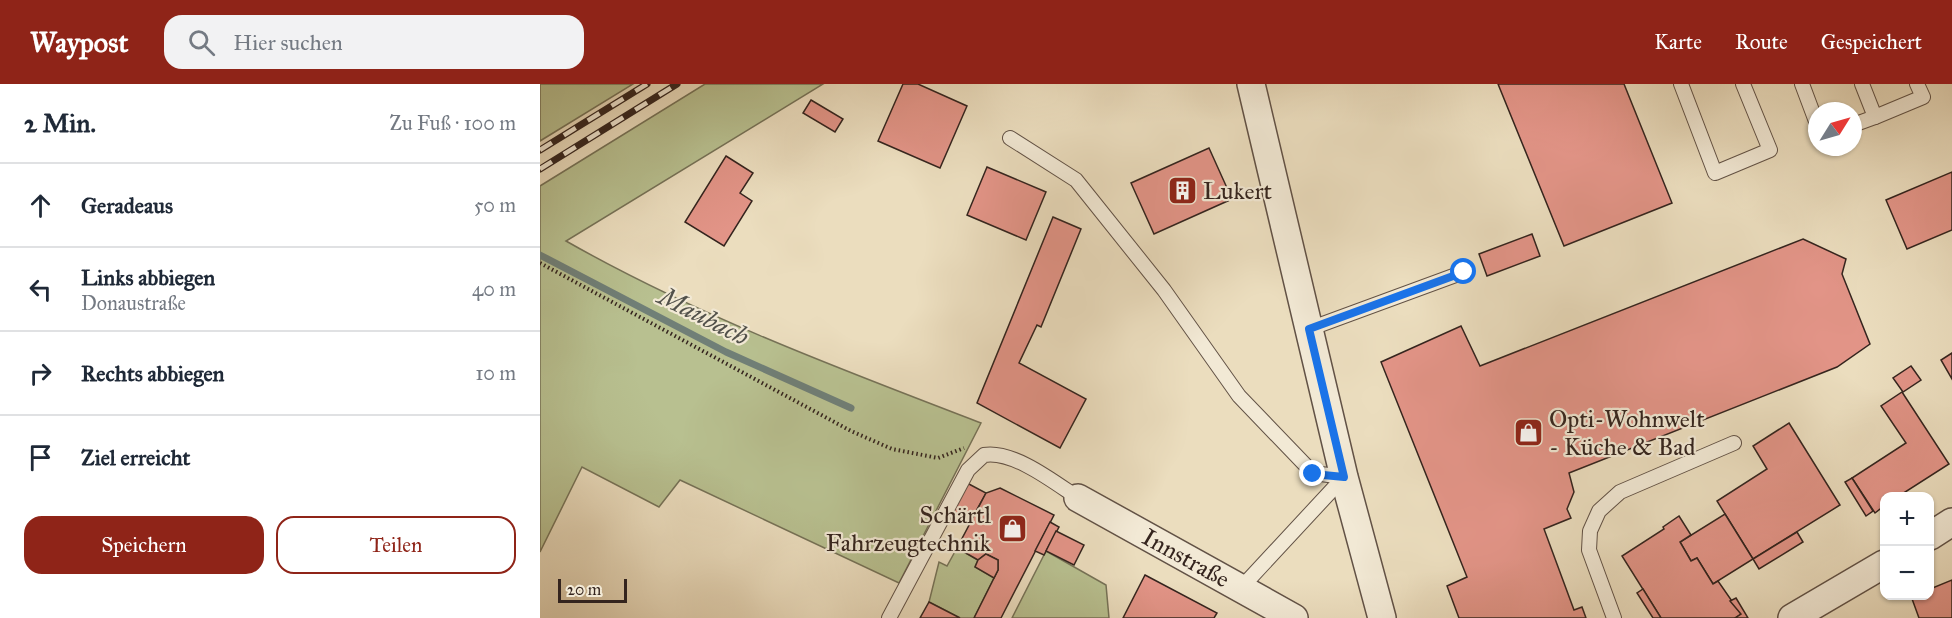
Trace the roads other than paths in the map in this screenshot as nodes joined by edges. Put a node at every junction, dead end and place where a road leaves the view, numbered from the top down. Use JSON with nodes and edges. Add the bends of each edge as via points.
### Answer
{"nodes":[{"id":1,"x":1251,"y":84,"type":"edge"},
{"id":2,"x":1681,"y":84,"type":"edge"},
{"id":3,"x":1743,"y":84,"type":"edge"},
{"id":4,"x":1802,"y":84,"type":"edge"},
{"id":5,"x":1862,"y":84,"type":"edge"},
{"id":6,"x":1917,"y":84,"type":"edge"},
{"id":7,"x":1809,"y":102,"type":"edge"},
{"id":8,"x":1875,"y":117,"type":"junction"},
{"id":9,"x":1862,"y":122,"type":"edge"},
{"id":10,"x":1010,"y":138,"type":"dead end"},
{"id":11,"x":1464,"y":272,"type":"dead end"},
{"id":12,"x":1309,"y":329,"type":"junction"},
{"id":13,"x":1734,"y":443,"type":"dead end"},
{"id":14,"x":1344,"y":477,"type":"junction"},
{"id":15,"x":1078,"y":498,"type":"joint"},
{"id":16,"x":1952,"y":522,"type":"edge"},
{"id":17,"x":1934,"y":533,"type":"edge"},
{"id":18,"x":1880,"y":566,"type":"edge"},
{"id":19,"x":1241,"y":588,"type":"junction"},
{"id":20,"x":889,"y":618,"type":"edge"},
{"id":21,"x":1294,"y":618,"type":"edge"},
{"id":22,"x":1382,"y":618,"type":"edge"},
{"id":23,"x":1614,"y":618,"type":"edge"},
{"id":24,"x":1792,"y":618,"type":"edge"}],
"edges":[{"from":1,"to":12,"type":"street"},
{"from":2,"to":3,"type":"lane","via":[[1715,173],[1770,150]]},
{"from":4,"to":7,"type":"lane"},
{"from":5,"to":8,"type":"lane"},
{"from":6,"to":8,"type":"lane","via":[[1923,98]]},
{"from":8,"to":9,"type":"lane"},
{"from":10,"to":14,"type":"lane","via":[[1076,180],[1164,290],[1239,396],[1313,474]]},
{"from":11,"to":12,"type":"lane"},
{"from":12,"to":14,"type":"street"},
{"from":13,"to":23,"type":"lane","via":[[1620,492],[1599,511],[1590,531],[1589,550]]},
{"from":14,"to":19,"type":"lane"},
{"from":14,"to":22,"type":"street"},
{"from":15,"to":19,"type":"street","name":"Innstraße"},
{"from":15,"to":20,"type":"lane","via":[[1005,455],[984,455],[969,470]]},
{"from":16,"to":17,"type":"street"},
{"from":18,"to":24,"type":"street"},
{"from":19,"to":21,"type":"street","name":"Innstraße"}]}
